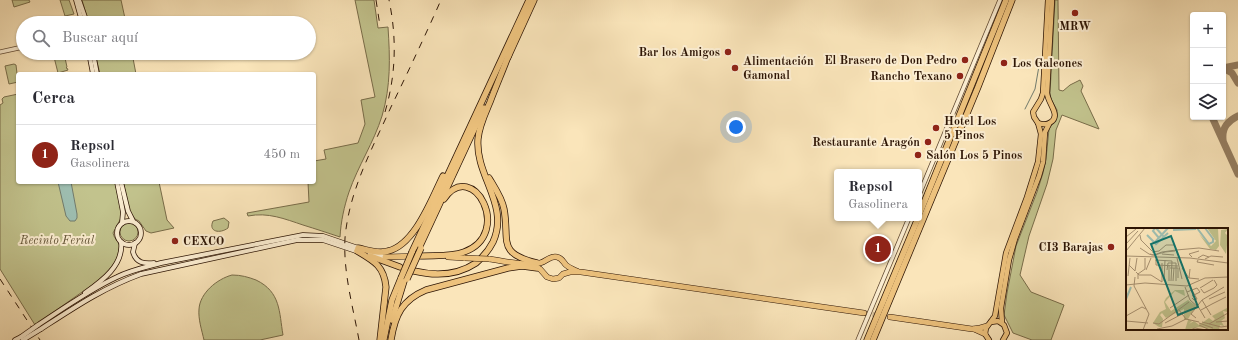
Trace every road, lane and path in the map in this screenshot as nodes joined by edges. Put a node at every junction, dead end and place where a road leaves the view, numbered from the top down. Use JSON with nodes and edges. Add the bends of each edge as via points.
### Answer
{"nodes":[{"id":1,"x":76,"y":0,"type":"edge"},
{"id":2,"x":79,"y":0,"type":"edge"},
{"id":3,"x":529,"y":0,"type":"edge"},
{"id":4,"x":534,"y":0,"type":"edge"},
{"id":5,"x":1000,"y":0,"type":"edge"},
{"id":6,"x":1006,"y":0,"type":"edge"},
{"id":7,"x":1048,"y":0,"type":"edge"},
{"id":8,"x":1052,"y":0,"type":"edge"},
{"id":9,"x":1014,"y":1,"type":"edge"},
{"id":10,"x":80,"y":16,"type":"edge"},
{"id":11,"x":85,"y":16,"type":"edge"},
{"id":12,"x":16,"y":49,"type":"edge"},
{"id":13,"x":0,"y":52,"type":"edge"},
{"id":14,"x":509,"y":54,"type":"junction"},
{"id":15,"x":90,"y":60,"type":"edge"},
{"id":16,"x":94,"y":60,"type":"edge"},
{"id":17,"x":93,"y":72,"type":"edge"},
{"id":18,"x":97,"y":72,"type":"edge"},
{"id":19,"x":1038,"y":105,"type":"junction"},
{"id":20,"x":1050,"y":105,"type":"junction"},
{"id":21,"x":478,"y":110,"type":"junction"},
{"id":22,"x":1038,"y":123,"type":"junction"},
{"id":23,"x":1049,"y":124,"type":"junction"},
{"id":24,"x":479,"y":157,"type":"junction"},
{"id":25,"x":117,"y":184,"type":"edge"},
{"id":26,"x":121,"y":184,"type":"edge"},
{"id":27,"x":922,"y":188,"type":"edge"},
{"id":28,"x":922,"y":208,"type":"edge"},
{"id":29,"x":133,"y":221,"type":"junction"},
{"id":30,"x":908,"y":221,"type":"edge"},
{"id":31,"x":917,"y":221,"type":"edge"},
{"id":32,"x":122,"y":223,"type":"junction"},
{"id":33,"x":121,"y":242,"type":"junction"},
{"id":34,"x":135,"y":243,"type":"junction"},
{"id":35,"x":420,"y":248,"type":"junction"},
{"id":36,"x":357,"y":249,"type":"junction"},
{"id":37,"x":368,"y":255,"type":"junction"},
{"id":38,"x":421,"y":256,"type":"junction"},
{"id":39,"x":385,"y":257,"type":"junction"},
{"id":40,"x":186,"y":258,"type":"junction"},
{"id":41,"x":545,"y":261,"type":"junction"},
{"id":42,"x":565,"y":264,"type":"junction"},
{"id":43,"x":537,"y":265,"type":"junction"},
{"id":44,"x":400,"y":267,"type":"dead end"},
{"id":45,"x":414,"y":271,"type":"dead end"},
{"id":46,"x":544,"y":271,"type":"junction"},
{"id":47,"x":580,"y":272,"type":"junction"},
{"id":48,"x":563,"y":274,"type":"junction"},
{"id":49,"x":405,"y":278,"type":"junction"},
{"id":50,"x":69,"y":305,"type":"junction"},
{"id":51,"x":864,"y":313,"type":"tunnel mouth"},
{"id":52,"x":890,"y":317,"type":"tunnel mouth"},
{"id":53,"x":1002,"y":323,"type":"junction"},
{"id":54,"x":988,"y":325,"type":"junction"},
{"id":55,"x":40,"y":327,"type":"junction"},
{"id":56,"x":972,"y":328,"type":"junction"},
{"id":57,"x":22,"y":338,"type":"edge"},
{"id":58,"x":987,"y":338,"type":"edge"},
{"id":59,"x":15,"y":340,"type":"edge"},
{"id":60,"x":380,"y":340,"type":"edge"},
{"id":61,"x":384,"y":340,"type":"edge"},
{"id":62,"x":390,"y":340,"type":"edge"},
{"id":63,"x":858,"y":340,"type":"edge"},
{"id":64,"x":867,"y":340,"type":"edge"},
{"id":65,"x":873,"y":340,"type":"edge"},
{"id":66,"x":1003,"y":340,"type":"edge"}],
"edges":[{"from":1,"to":10,"type":"main road"},
{"from":2,"to":11,"type":"main road"},
{"from":3,"to":21,"type":"highway"},
{"from":4,"to":14,"type":"highway"},
{"from":5,"to":27,"type":"street"},
{"from":6,"to":28,"type":"highway"},
{"from":7,"to":19,"type":"main road","via":[[1043,93]]},
{"from":8,"to":20,"type":"main road","via":[[1047,93]]},
{"from":9,"to":65,"type":"highway"},
{"from":12,"to":13,"type":"street"},
{"from":14,"to":24,"type":"highway","via":[[480,131]]},
{"from":14,"to":35,"type":"highway"},
{"from":15,"to":17,"type":"main road"},
{"from":16,"to":18,"type":"main road"},
{"from":19,"to":20,"type":"main road"},
{"from":19,"to":22,"type":"main road","via":[[1033,115]]},
{"from":20,"to":23,"type":"main road","via":[[1055,114]]},
{"from":21,"to":36,"type":"highway","via":[[421,220],[408,238],[387,252]]},
{"from":21,"to":49,"type":"highway","bridge":true,"via":[[412,252]]},
{"from":22,"to":23,"type":"main road"},
{"from":22,"to":54,"type":"main road","via":[[1041,134],[1038,162],[1006,253],[997,310]]},
{"from":23,"to":53,"type":"main road","via":[[1045,132],[1043,162],[1038,181],[1009,260],[1001,308]]},
{"from":24,"to":43,"type":"highway","via":[[502,203],[505,212],[505,235],[509,246],[517,257]]},
{"from":24,"to":45,"type":"highway","via":[[498,212],[496,232],[489,250],[477,262],[462,270],[445,274]]},
{"from":25,"to":32,"type":"main road","via":[[123,212]]},
{"from":26,"to":29,"type":"main road","via":[[128,212]]},
{"from":29,"to":32,"type":"main road"},
{"from":29,"to":34,"type":"main road","via":[[141,230],[140,237]]},
{"from":30,"to":63,"type":"street"},
{"from":31,"to":64,"type":"highway"},
{"from":32,"to":33,"type":"main road","via":[[117,230]]},
{"from":33,"to":34,"type":"main road","via":[[128,245]]},
{"from":33,"to":50,"type":"main road","via":[[119,258],[109,273]]},
{"from":34,"to":40,"type":"main road","via":[[134,254],[138,261],[144,264]]},
{"from":35,"to":38,"type":"highway","via":[[448,193],[463,187],[480,195],[486,207],[487,219],[485,231],[479,241],[470,249],[457,254]]},
{"from":35,"to":49,"type":"highway","bridge":true},
{"from":36,"to":37,"type":"main road"},
{"from":36,"to":39,"type":"main road"},
{"from":36,"to":40,"type":"main road","via":[[323,236],[303,235]]},
{"from":36,"to":55,"type":"main road","via":[[323,240],[297,240],[141,274],[103,290]]},
{"from":36,"to":60,"type":"highway","via":[[376,263],[385,280]]},
{"from":37,"to":39,"type":"main road"},
{"from":37,"to":44,"type":"highway"},
{"from":38,"to":39,"type":"highway"},
{"from":38,"to":43,"type":"highway","bridge":true,"via":[[489,259]]},
{"from":40,"to":50,"type":"main road","via":[[129,272]]},
{"from":41,"to":42,"type":"highway","via":[[555,257]]},
{"from":41,"to":43,"type":"highway"},
{"from":41,"to":46,"type":"highway"},
{"from":42,"to":47,"type":"highway"},
{"from":42,"to":48,"type":"highway"},
{"from":43,"to":46,"type":"highway"},
{"from":43,"to":62,"type":"highway","via":[[508,268],[416,294],[403,305]]},
{"from":46,"to":48,"type":"highway","via":[[553,279]]},
{"from":47,"to":48,"type":"highway"},
{"from":47,"to":51,"type":"highway"},
{"from":49,"to":61,"type":"highway","via":[[392,300]]},
{"from":49,"to":62,"type":"highway","via":[[396,305]]},
{"from":50,"to":55,"type":"main road"},
{"from":52,"to":56,"type":"highway"},
{"from":53,"to":54,"type":"main road","via":[[996,321]]},
{"from":53,"to":66,"type":"main road","via":[[1007,330]]},
{"from":54,"to":56,"type":"highway"},
{"from":54,"to":58,"type":"main road"},
{"from":55,"to":57,"type":"main road","bridge":true},
{"from":56,"to":58,"type":"highway"},
{"from":57,"to":59,"type":"main road"}]}
